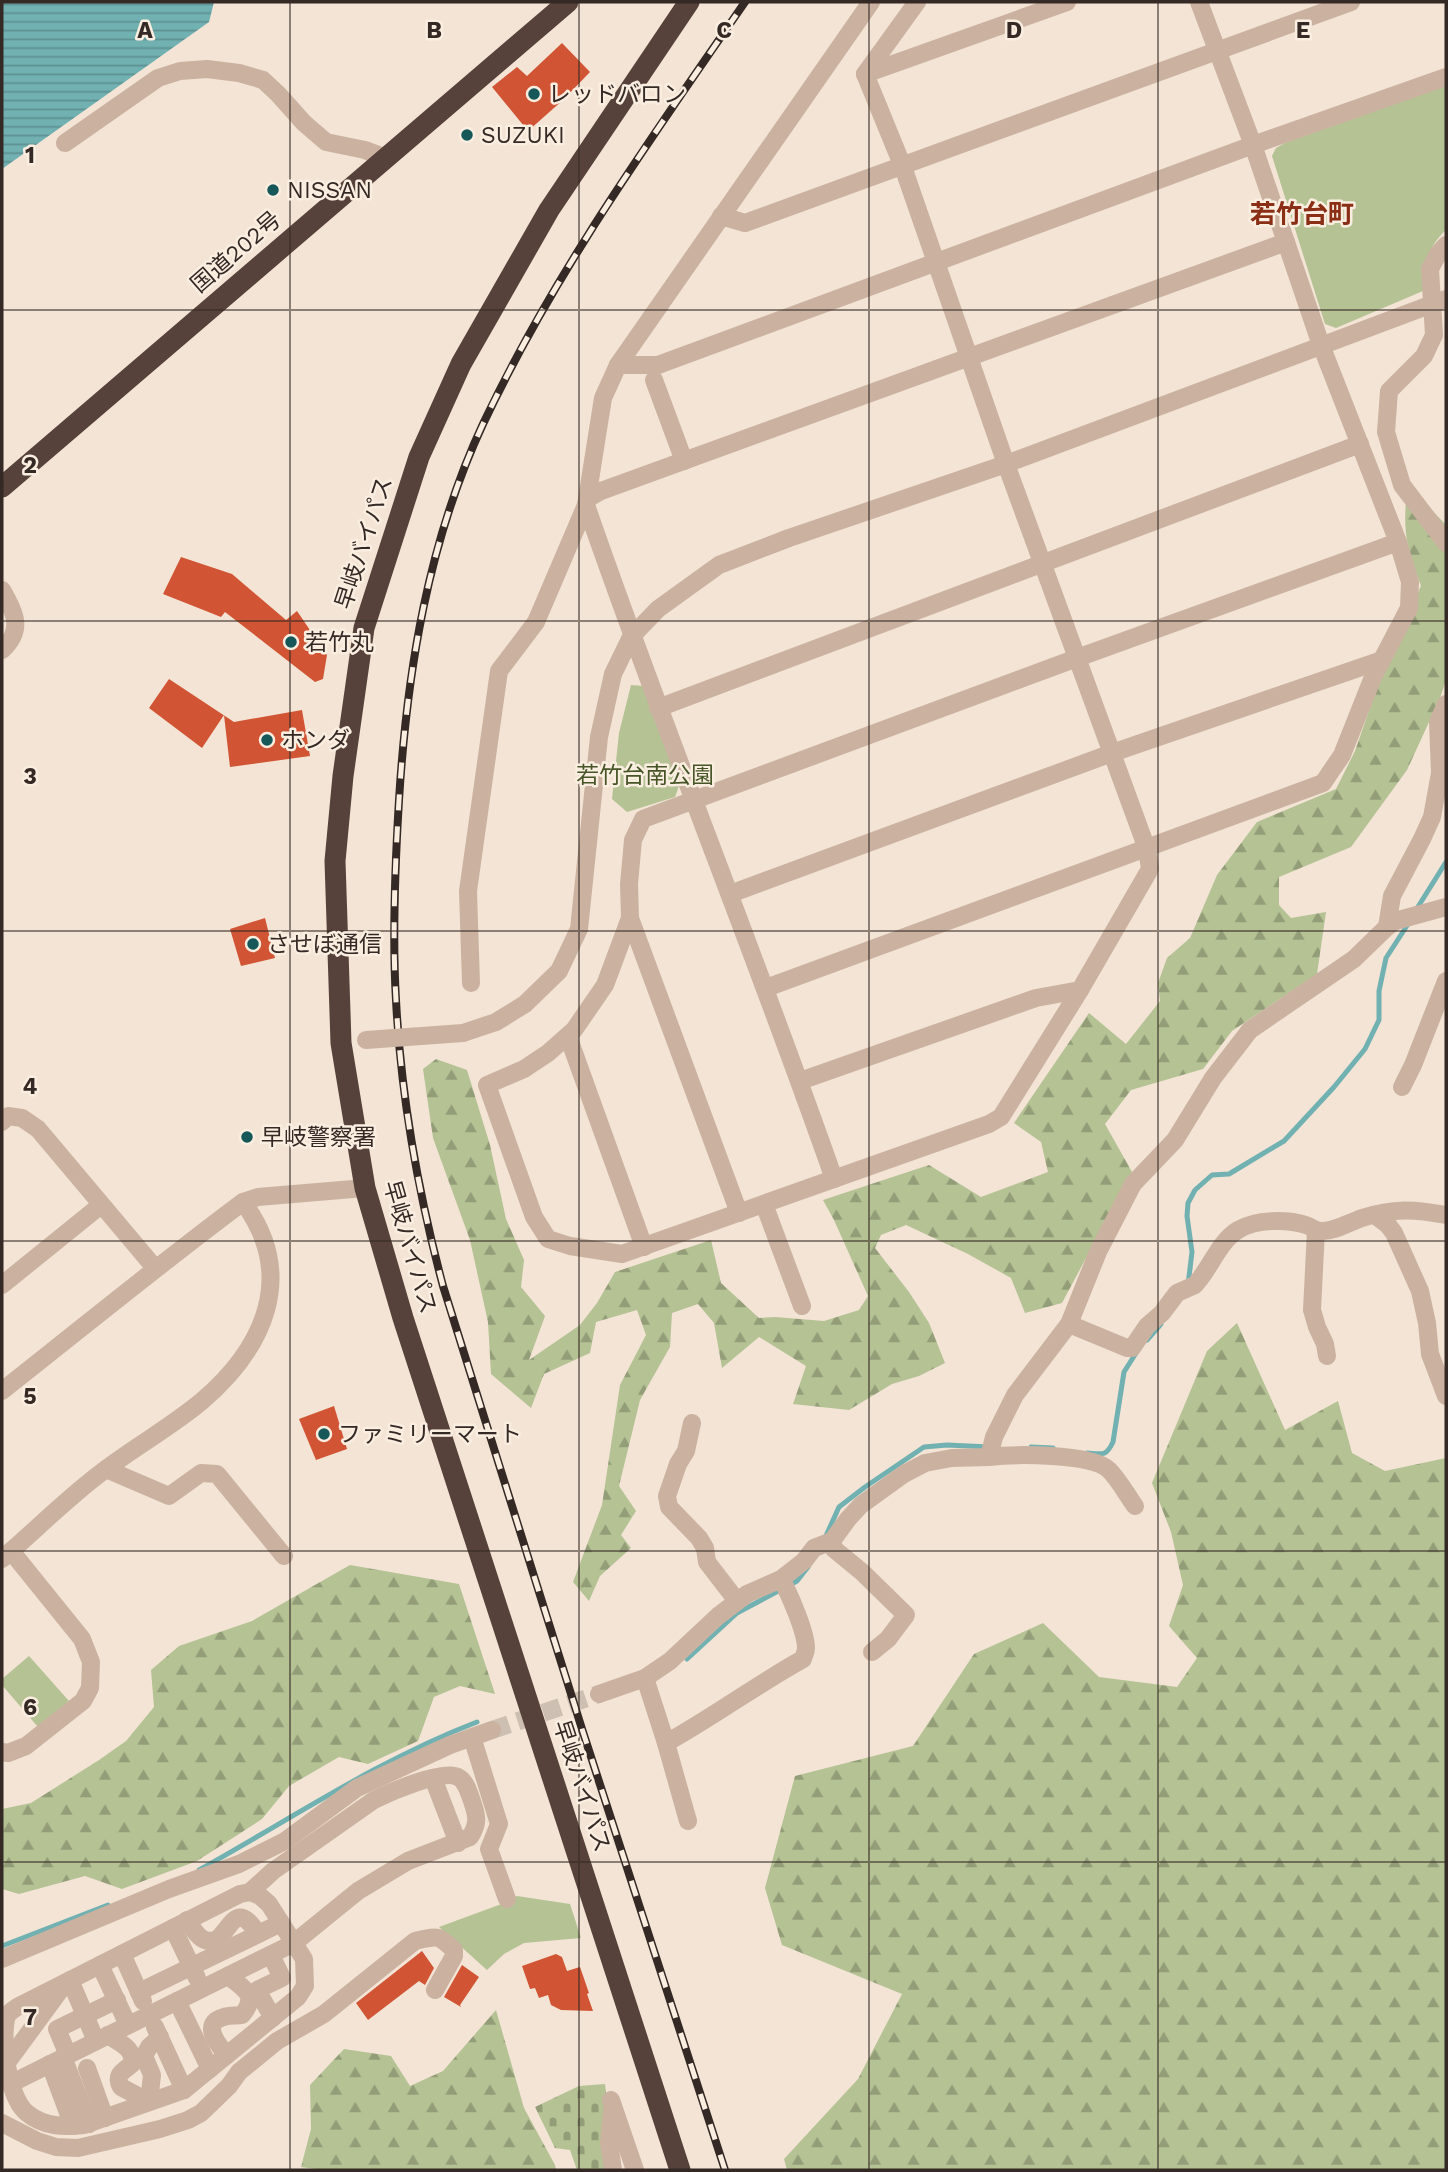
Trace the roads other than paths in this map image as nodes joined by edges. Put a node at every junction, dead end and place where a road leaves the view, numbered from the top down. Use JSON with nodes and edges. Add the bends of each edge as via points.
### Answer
{"nodes":[{"id":1,"x":568,"y":2,"type":"edge"},
{"id":2,"x":688,"y":2,"type":"edge"},
{"id":3,"x":871,"y":2,"type":"edge"},
{"id":4,"x":917,"y":2,"type":"edge"},
{"id":5,"x":1068,"y":2,"type":"edge"},
{"id":6,"x":1199,"y":2,"type":"edge"},
{"id":7,"x":1351,"y":2,"type":"edge"},
{"id":8,"x":1218,"y":52,"type":"junction"},
{"id":9,"x":865,"y":74,"type":"junction"},
{"id":10,"x":1446,"y":77,"type":"edge"},
{"id":11,"x":65,"y":143,"type":"dead end"},
{"id":12,"x":1253,"y":145,"type":"junction"},
{"id":13,"x":386,"y":158,"type":"junction"},
{"id":14,"x":903,"y":167,"type":"junction"},
{"id":15,"x":721,"y":216,"type":"junction"},
{"id":16,"x":1286,"y":242,"type":"junction"},
{"id":17,"x":1446,"y":245,"type":"edge"},
{"id":18,"x":935,"y":263,"type":"junction"},
{"id":19,"x":1442,"y":301,"type":"edge"},
{"id":20,"x":1321,"y":345,"type":"junction"},
{"id":21,"x":968,"y":356,"type":"junction"},
{"id":22,"x":618,"y":365,"type":"junction"},
{"id":23,"x":654,"y":380,"type":"dead end"},
{"id":24,"x":1360,"y":444,"type":"junction"},
{"id":25,"x":684,"y":461,"type":"junction"},
{"id":26,"x":1006,"y":464,"type":"junction"},
{"id":27,"x":2,"y":487,"type":"edge"},
{"id":28,"x":586,"y":502,"type":"junction"},
{"id":29,"x":1398,"y":542,"type":"junction"},
{"id":30,"x":1446,"y":543,"type":"edge"},
{"id":31,"x":1043,"y":564,"type":"junction"},
{"id":32,"x":2,"y":590,"type":"edge"},
{"id":33,"x":632,"y":637,"type":"junction"},
{"id":34,"x":2,"y":650,"type":"edge"},
{"id":35,"x":1077,"y":658,"type":"junction"},
{"id":36,"x":1382,"y":660,"type":"junction"},
{"id":37,"x":1446,"y":704,"type":"edge"},
{"id":38,"x":658,"y":708,"type":"junction"},
{"id":39,"x":1112,"y":752,"type":"junction"},
{"id":40,"x":1443,"y":771,"type":"edge"},
{"id":41,"x":694,"y":800,"type":"junction"},
{"id":42,"x":1147,"y":849,"type":"junction"},
{"id":43,"x":730,"y":894,"type":"junction"},
{"id":44,"x":1441,"y":908,"type":"edge"},
{"id":45,"x":630,"y":918,"type":"junction"},
{"id":46,"x":1391,"y":924,"type":"junction"},
{"id":47,"x":1446,"y":981,"type":"edge"},
{"id":48,"x":471,"y":983,"type":"dead end"},
{"id":49,"x":765,"y":988,"type":"junction"},
{"id":50,"x":1080,"y":990,"type":"junction"},
{"id":51,"x":568,"y":1036,"type":"junction"},
{"id":52,"x":341,"y":1043,"type":"junction"},
{"id":53,"x":800,"y":1081,"type":"junction"},
{"id":54,"x":1402,"y":1087,"type":"dead end"},
{"id":55,"x":2,"y":1122,"type":"edge"},
{"id":56,"x":834,"y":1178,"type":"junction"},
{"id":57,"x":365,"y":1188,"type":"junction"},
{"id":58,"x":243,"y":1202,"type":"junction"},
{"id":59,"x":764,"y":1204,"type":"junction"},
{"id":60,"x":101,"y":1205,"type":"junction"},
{"id":61,"x":739,"y":1213,"type":"junction"},
{"id":62,"x":1375,"y":1215,"type":"junction"},
{"id":63,"x":1446,"y":1215,"type":"edge"},
{"id":64,"x":1316,"y":1230,"type":"junction"},
{"id":65,"x":644,"y":1247,"type":"junction"},
{"id":66,"x":155,"y":1268,"type":"junction"},
{"id":67,"x":2,"y":1285,"type":"edge"},
{"id":68,"x":802,"y":1306,"type":"dead end"},
{"id":69,"x":1069,"y":1324,"type":"junction"},
{"id":70,"x":1327,"y":1356,"type":"dead end"},
{"id":71,"x":4,"y":1384,"type":"edge"},
{"id":72,"x":1446,"y":1396,"type":"edge"},
{"id":73,"x":692,"y":1423,"type":"dead end"},
{"id":74,"x":989,"y":1457,"type":"junction"},
{"id":75,"x":106,"y":1469,"type":"junction"},
{"id":76,"x":1135,"y":1506,"type":"dead end"},
{"id":77,"x":832,"y":1541,"type":"junction"},
{"id":78,"x":6,"y":1555,"type":"edge"},
{"id":79,"x":284,"y":1556,"type":"dead end"},
{"id":80,"x":786,"y":1586,"type":"junction"},
{"id":81,"x":737,"y":1601,"type":"junction"},
{"id":82,"x":872,"y":1652,"type":"dead end"},
{"id":83,"x":645,"y":1678,"type":"junction"},
{"id":84,"x":599,"y":1694,"type":"tunnel mouth"},
{"id":85,"x":492,"y":1730,"type":"tunnel mouth"},
{"id":86,"x":472,"y":1737,"type":"junction"},
{"id":87,"x":666,"y":1743,"type":"junction"},
{"id":88,"x":2,"y":1752,"type":"edge"},
{"id":89,"x":433,"y":1778,"type":"junction"},
{"id":90,"x":688,"y":1821,"type":"dead end"},
{"id":91,"x":458,"y":1843,"type":"junction"},
{"id":92,"x":250,"y":1892,"type":"junction"},
{"id":93,"x":508,"y":1899,"type":"dead end"},
{"id":94,"x":281,"y":1923,"type":"junction"},
{"id":95,"x":180,"y":1924,"type":"junction"},
{"id":96,"x":258,"y":1934,"type":"junction"},
{"id":97,"x":293,"y":1943,"type":"junction"},
{"id":98,"x":122,"y":1954,"type":"junction"},
{"id":99,"x":271,"y":1955,"type":"junction"},
{"id":100,"x":2,"y":1959,"type":"edge"},
{"id":101,"x":100,"y":1965,"type":"junction"},
{"id":102,"x":192,"y":1968,"type":"junction"},
{"id":103,"x":228,"y":1976,"type":"junction"},
{"id":104,"x":68,"y":1981,"type":"junction"},
{"id":105,"x":202,"y":1989,"type":"junction"},
{"id":106,"x":435,"y":1990,"type":"dead end"},
{"id":107,"x":139,"y":1992,"type":"junction"},
{"id":108,"x":253,"y":1992,"type":"junction"},
{"id":109,"x":117,"y":2000,"type":"junction"},
{"id":110,"x":177,"y":2001,"type":"junction"},
{"id":111,"x":5,"y":2014,"type":"edge"},
{"id":112,"x":149,"y":2015,"type":"junction"},
{"id":113,"x":85,"y":2016,"type":"junction"},
{"id":114,"x":272,"y":2018,"type":"junction"},
{"id":115,"x":128,"y":2025,"type":"junction"},
{"id":116,"x":160,"y":2037,"type":"junction"},
{"id":117,"x":102,"y":2038,"type":"junction"},
{"id":118,"x":227,"y":2055,"type":"junction"},
{"id":119,"x":60,"y":2059,"type":"junction"},
{"id":120,"x":6,"y":2064,"type":"junction"},
{"id":121,"x":210,"y":2068,"type":"junction"},
{"id":122,"x":95,"y":2077,"type":"dead end"},
{"id":123,"x":10,"y":2084,"type":"junction"},
{"id":124,"x":184,"y":2090,"type":"junction"},
{"id":125,"x":149,"y":2102,"type":"junction"},
{"id":126,"x":2,"y":2123,"type":"edge"},
{"id":127,"x":89,"y":2123,"type":"junction"},
{"id":128,"x":613,"y":2170,"type":"edge"},
{"id":129,"x":635,"y":2170,"type":"edge"},
{"id":130,"x":680,"y":2170,"type":"edge"}],
"edges":[{"from":1,"to":13,"type":"highway","name":"国道202号"},
{"from":2,"to":52,"type":"highway","name":"早岐バイパス","via":[[549,210],[461,364],[415,470],[364,628],[343,776],[335,861]]},
{"from":3,"to":15,"type":"street"},
{"from":4,"to":9,"type":"street"},
{"from":5,"to":9,"type":"street"},
{"from":6,"to":8,"type":"street"},
{"from":7,"to":8,"type":"street"},
{"from":8,"to":12,"type":"street"},
{"from":8,"to":14,"type":"street"},
{"from":9,"to":14,"type":"street"},
{"from":10,"to":12,"type":"street"},
{"from":11,"to":13,"type":"street","via":[[158,78],[207,69],[263,80],[326,142]]},
{"from":12,"to":16,"type":"street"},
{"from":12,"to":18,"type":"street"},
{"from":13,"to":27,"type":"highway","name":"国道202号"},
{"from":14,"to":15,"type":"street","via":[[745,223]]},
{"from":14,"to":18,"type":"street"},
{"from":15,"to":22,"type":"street"},
{"from":16,"to":20,"type":"street"},
{"from":16,"to":21,"type":"street"},
{"from":17,"to":19,"type":"street","via":[[1430,270]]},
{"from":18,"to":21,"type":"street"},
{"from":18,"to":22,"type":"street","via":[[658,365]]},
{"from":19,"to":20,"type":"street"},
{"from":19,"to":30,"type":"street","via":[[1424,356],[1389,391],[1386,432],[1402,485]]},
{"from":20,"to":24,"type":"street"},
{"from":20,"to":26,"type":"street"},
{"from":21,"to":25,"type":"street"},
{"from":21,"to":26,"type":"street"},
{"from":22,"to":28,"type":"street","via":[[603,398]]},
{"from":23,"to":25,"type":"street"},
{"from":24,"to":29,"type":"street"},
{"from":24,"to":31,"type":"street"},
{"from":25,"to":28,"type":"street","via":[[601,491]]},
{"from":26,"to":31,"type":"street"},
{"from":26,"to":33,"type":"street","via":[[719,565],[658,609]]},
{"from":28,"to":33,"type":"street"},
{"from":28,"to":48,"type":"street","via":[[536,622],[499,671],[468,891]]},
{"from":29,"to":35,"type":"street"},
{"from":29,"to":36,"type":"street","via":[[1410,582],[1409,608]]},
{"from":31,"to":35,"type":"street"},
{"from":31,"to":38,"type":"street"},
{"from":32,"to":34,"type":"street","via":[[17,625]]},
{"from":33,"to":38,"type":"street"},
{"from":33,"to":52,"type":"street","bridge":true,"via":[[613,674],[599,737],[579,929],[559,971],[525,1004],[496,1022],[463,1032]]},
{"from":35,"to":39,"type":"street"},
{"from":35,"to":41,"type":"street"},
{"from":36,"to":39,"type":"street"},
{"from":36,"to":42,"type":"street","via":[[1342,755],[1323,783]]},
{"from":37,"to":40,"type":"street","via":[[1438,722]]},
{"from":38,"to":41,"type":"street"},
{"from":39,"to":42,"type":"street"},
{"from":39,"to":43,"type":"street"},
{"from":40,"to":46,"type":"street","via":[[1432,817],[1392,896]]},
{"from":41,"to":43,"type":"street"},
{"from":41,"to":45,"type":"street","via":[[643,819],[633,840]]},
{"from":42,"to":49,"type":"street"},
{"from":42,"to":50,"type":"street","via":[[1150,869]]},
{"from":43,"to":49,"type":"street"},
{"from":44,"to":46,"type":"street"},
{"from":45,"to":51,"type":"street","via":[[605,985]]},
{"from":45,"to":61,"type":"street"},
{"from":46,"to":69,"type":"street","via":[[1354,959],[1250,1030],[1213,1078],[1175,1140],[1133,1184],[1098,1252]]},
{"from":47,"to":54,"type":"street"},
{"from":49,"to":53,"type":"street"},
{"from":50,"to":53,"type":"street","via":[[1036,998]]},
{"from":50,"to":56,"type":"street","via":[[1001,1117]]},
{"from":51,"to":65,"type":"street"},
{"from":51,"to":65,"type":"street","via":[[524,1069],[487,1085],[534,1217],[548,1239],[570,1246],[622,1254]]},
{"from":52,"to":57,"type":"highway","name":"早岐バイパス"},
{"from":53,"to":56,"type":"street"},
{"from":55,"to":60,"type":"street","via":[[8,1116],[22,1118],[38,1129]]},
{"from":56,"to":59,"type":"street"},
{"from":57,"to":58,"type":"street"},
{"from":57,"to":130,"type":"highway","name":"早岐バイパス","via":[[402,1318]]},
{"from":58,"to":66,"type":"street"},
{"from":58,"to":75,"type":"street","via":[[264,1243],[271,1270],[266,1314],[254,1339],[203,1400]]},
{"from":59,"to":61,"type":"street"},
{"from":59,"to":68,"type":"street"},
{"from":60,"to":66,"type":"street"},
{"from":60,"to":67,"type":"street"},
{"from":61,"to":65,"type":"street"},
{"from":62,"to":63,"type":"street","via":[[1413,1209]]},
{"from":62,"to":64,"type":"street"},
{"from":62,"to":72,"type":"street","via":[[1394,1233],[1420,1291],[1430,1354]]},
{"from":64,"to":69,"type":"street","via":[[1285,1222],[1240,1228],[1226,1239],[1211,1266],[1147,1326],[1132,1348]]},
{"from":64,"to":70,"type":"street","via":[[1312,1310]]},
{"from":66,"to":71,"type":"street"},
{"from":69,"to":74,"type":"street","via":[[1015,1395]]},
{"from":73,"to":81,"type":"street","via":[[667,1496],[669,1507],[699,1538],[707,1562]]},
{"from":74,"to":76,"type":"street","via":[[1038,1454],[1098,1463],[1108,1469]]},
{"from":74,"to":77,"type":"street","via":[[925,1463],[904,1474],[862,1505]]},
{"from":75,"to":78,"type":"street"},
{"from":75,"to":79,"type":"street","via":[[169,1496],[201,1473],[216,1474]]},
{"from":77,"to":80,"type":"street","via":[[814,1548]]},
{"from":77,"to":82,"type":"street","via":[[834,1549],[906,1615]]},
{"from":78,"to":88,"type":"street","via":[[82,1639],[90,1662],[90,1688],[83,1701],[26,1746]]},
{"from":80,"to":81,"type":"street","via":[[747,1594]]},
{"from":80,"to":87,"type":"street","via":[[806,1648],[803,1659]]},
{"from":81,"to":83,"type":"street"},
{"from":83,"to":84,"type":"street"},
{"from":83,"to":87,"type":"street"},
{"from":85,"to":86,"type":"street"},
{"from":86,"to":93,"type":"street","via":[[499,1824],[489,1849]]},
{"from":86,"to":100,"type":"street","via":[[357,1788],[285,1841],[239,1864]]},
{"from":87,"to":90,"type":"street"},
{"from":89,"to":91,"type":"street"},
{"from":89,"to":91,"type":"street","via":[[457,1776],[467,1788],[477,1822],[470,1837]]},
{"from":89,"to":92,"type":"street","via":[[374,1800]]},
{"from":91,"to":97,"type":"street","via":[[408,1861],[358,1891]]},
{"from":92,"to":94,"type":"street","via":[[269,1904]]},
{"from":92,"to":95,"type":"street"},
{"from":94,"to":96,"type":"street"},
{"from":94,"to":97,"type":"street"},
{"from":95,"to":96,"type":"street","via":[[206,1941],[218,1938],[228,1924],[240,1919],[251,1923]]},
{"from":95,"to":98,"type":"street"},
{"from":95,"to":102,"type":"street"},
{"from":96,"to":102,"type":"street"},
{"from":97,"to":99,"type":"street"},
{"from":97,"to":114,"type":"street","via":[[304,1959],[305,1986],[299,1997]]},
{"from":98,"to":101,"type":"street"},
{"from":98,"to":107,"type":"street"},
{"from":99,"to":103,"type":"street"},
{"from":99,"to":108,"type":"street","via":[[282,1978]]},
{"from":101,"to":104,"type":"street"},
{"from":101,"to":109,"type":"street"},
{"from":102,"to":105,"type":"street"},
{"from":102,"to":107,"type":"street"},
{"from":103,"to":105,"type":"street"},
{"from":103,"to":108,"type":"street"},
{"from":104,"to":111,"type":"street"},
{"from":104,"to":113,"type":"street"},
{"from":104,"to":120,"type":"street"},
{"from":105,"to":110,"type":"street"},
{"from":106,"to":126,"type":"street","via":[[454,1956],[454,1950],[440,1937],[415,1941],[324,2014],[277,2041],[188,2120],[78,2148],[37,2141]]},
{"from":107,"to":112,"type":"street"},
{"from":108,"to":114,"type":"street"},
{"from":108,"to":118,"type":"street","via":[[242,2015],[222,2017],[212,2028],[215,2043]]},
{"from":109,"to":113,"type":"street"},
{"from":109,"to":115,"type":"street"},
{"from":110,"to":112,"type":"street"},
{"from":110,"to":121,"type":"street","via":[[186,2036]]},
{"from":111,"to":120,"type":"street","via":[[2,2041]]},
{"from":112,"to":115,"type":"street"},
{"from":112,"to":116,"type":"street"},
{"from":113,"to":117,"type":"street"},
{"from":113,"to":119,"type":"street","via":[[57,2029]]},
{"from":114,"to":118,"type":"street"},
{"from":115,"to":117,"type":"street"},
{"from":116,"to":124,"type":"street"},
{"from":116,"to":125,"type":"street","via":[[144,2056],[152,2075]]},
{"from":117,"to":119,"type":"street"},
{"from":117,"to":125,"type":"street","via":[[133,2053],[132,2064],[118,2078],[121,2087]]},
{"from":118,"to":121,"type":"street"},
{"from":119,"to":123,"type":"street"},
{"from":119,"to":127,"type":"street"},
{"from":119,"to":127,"type":"street","via":[[54,2098]]},
{"from":120,"to":123,"type":"street"},
{"from":121,"to":124,"type":"street"},
{"from":122,"to":127,"type":"street"},
{"from":123,"to":127,"type":"street","via":[[28,2114],[48,2124]]},
{"from":124,"to":125,"type":"street"},
{"from":125,"to":127,"type":"street"},
{"from":128,"to":129,"type":"street","via":[[611,2099]]}]}
